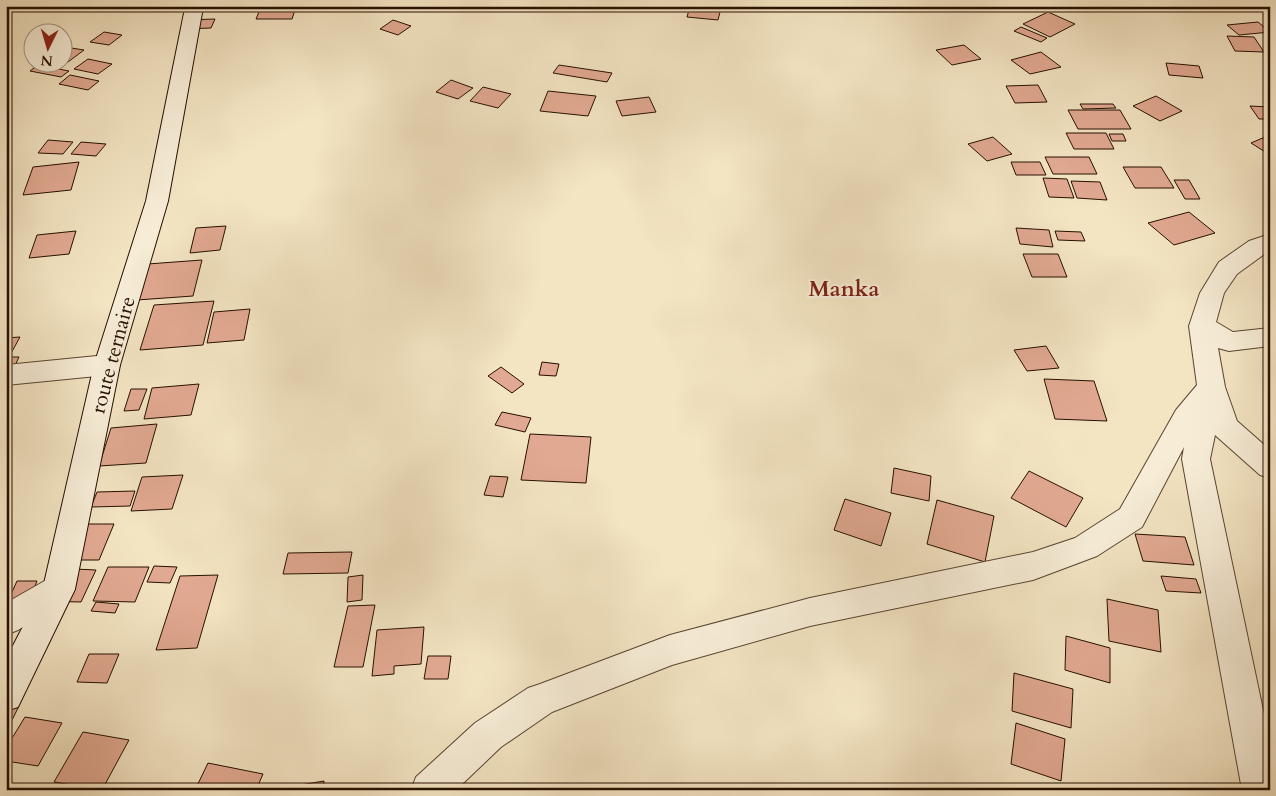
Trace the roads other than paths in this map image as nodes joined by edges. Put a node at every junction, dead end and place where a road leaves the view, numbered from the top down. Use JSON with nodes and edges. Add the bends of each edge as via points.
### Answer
{"nodes":[{"id":1,"x":197,"y":6,"type":"edge"},
{"id":2,"x":1270,"y":242,"type":"edge"},
{"id":3,"x":1202,"y":326,"type":"junction"},
{"id":4,"x":1270,"y":337,"type":"edge"},
{"id":5,"x":107,"y":365,"type":"junction"},
{"id":6,"x":6,"y":375,"type":"edge"},
{"id":7,"x":1211,"y":387,"type":"junction"},
{"id":8,"x":1270,"y":466,"type":"edge"},
{"id":9,"x":59,"y":590,"type":"junction"},
{"id":10,"x":6,"y":620,"type":"edge"},
{"id":11,"x":6,"y":695,"type":"edge"},
{"id":12,"x":429,"y":790,"type":"edge"},
{"id":13,"x":1261,"y":790,"type":"edge"}],
"edges":[{"from":1,"to":5,"type":"street","name":"route ternaire","via":[[192,13],[157,202]]},
{"from":2,"to":3,"type":"street","via":[[1257,246],[1228,268],[1212,292]]},
{"from":3,"to":4,"type":"street","via":[[1230,342]]},
{"from":3,"to":7,"type":"street"},
{"from":5,"to":6,"type":"street"},
{"from":5,"to":9,"type":"street","name":"route ternaire"},
{"from":7,"to":8,"type":"street","via":[[1225,427]]},
{"from":7,"to":12,"type":"street","via":[[1186,417],[1131,518],[1086,547],[1033,566],[810,612],[670,650],[540,700],[488,734]]},
{"from":7,"to":13,"type":"street","via":[[1196,459]]},
{"from":9,"to":10,"type":"street"},
{"from":9,"to":11,"type":"street","name":"route ternaire"}]}
